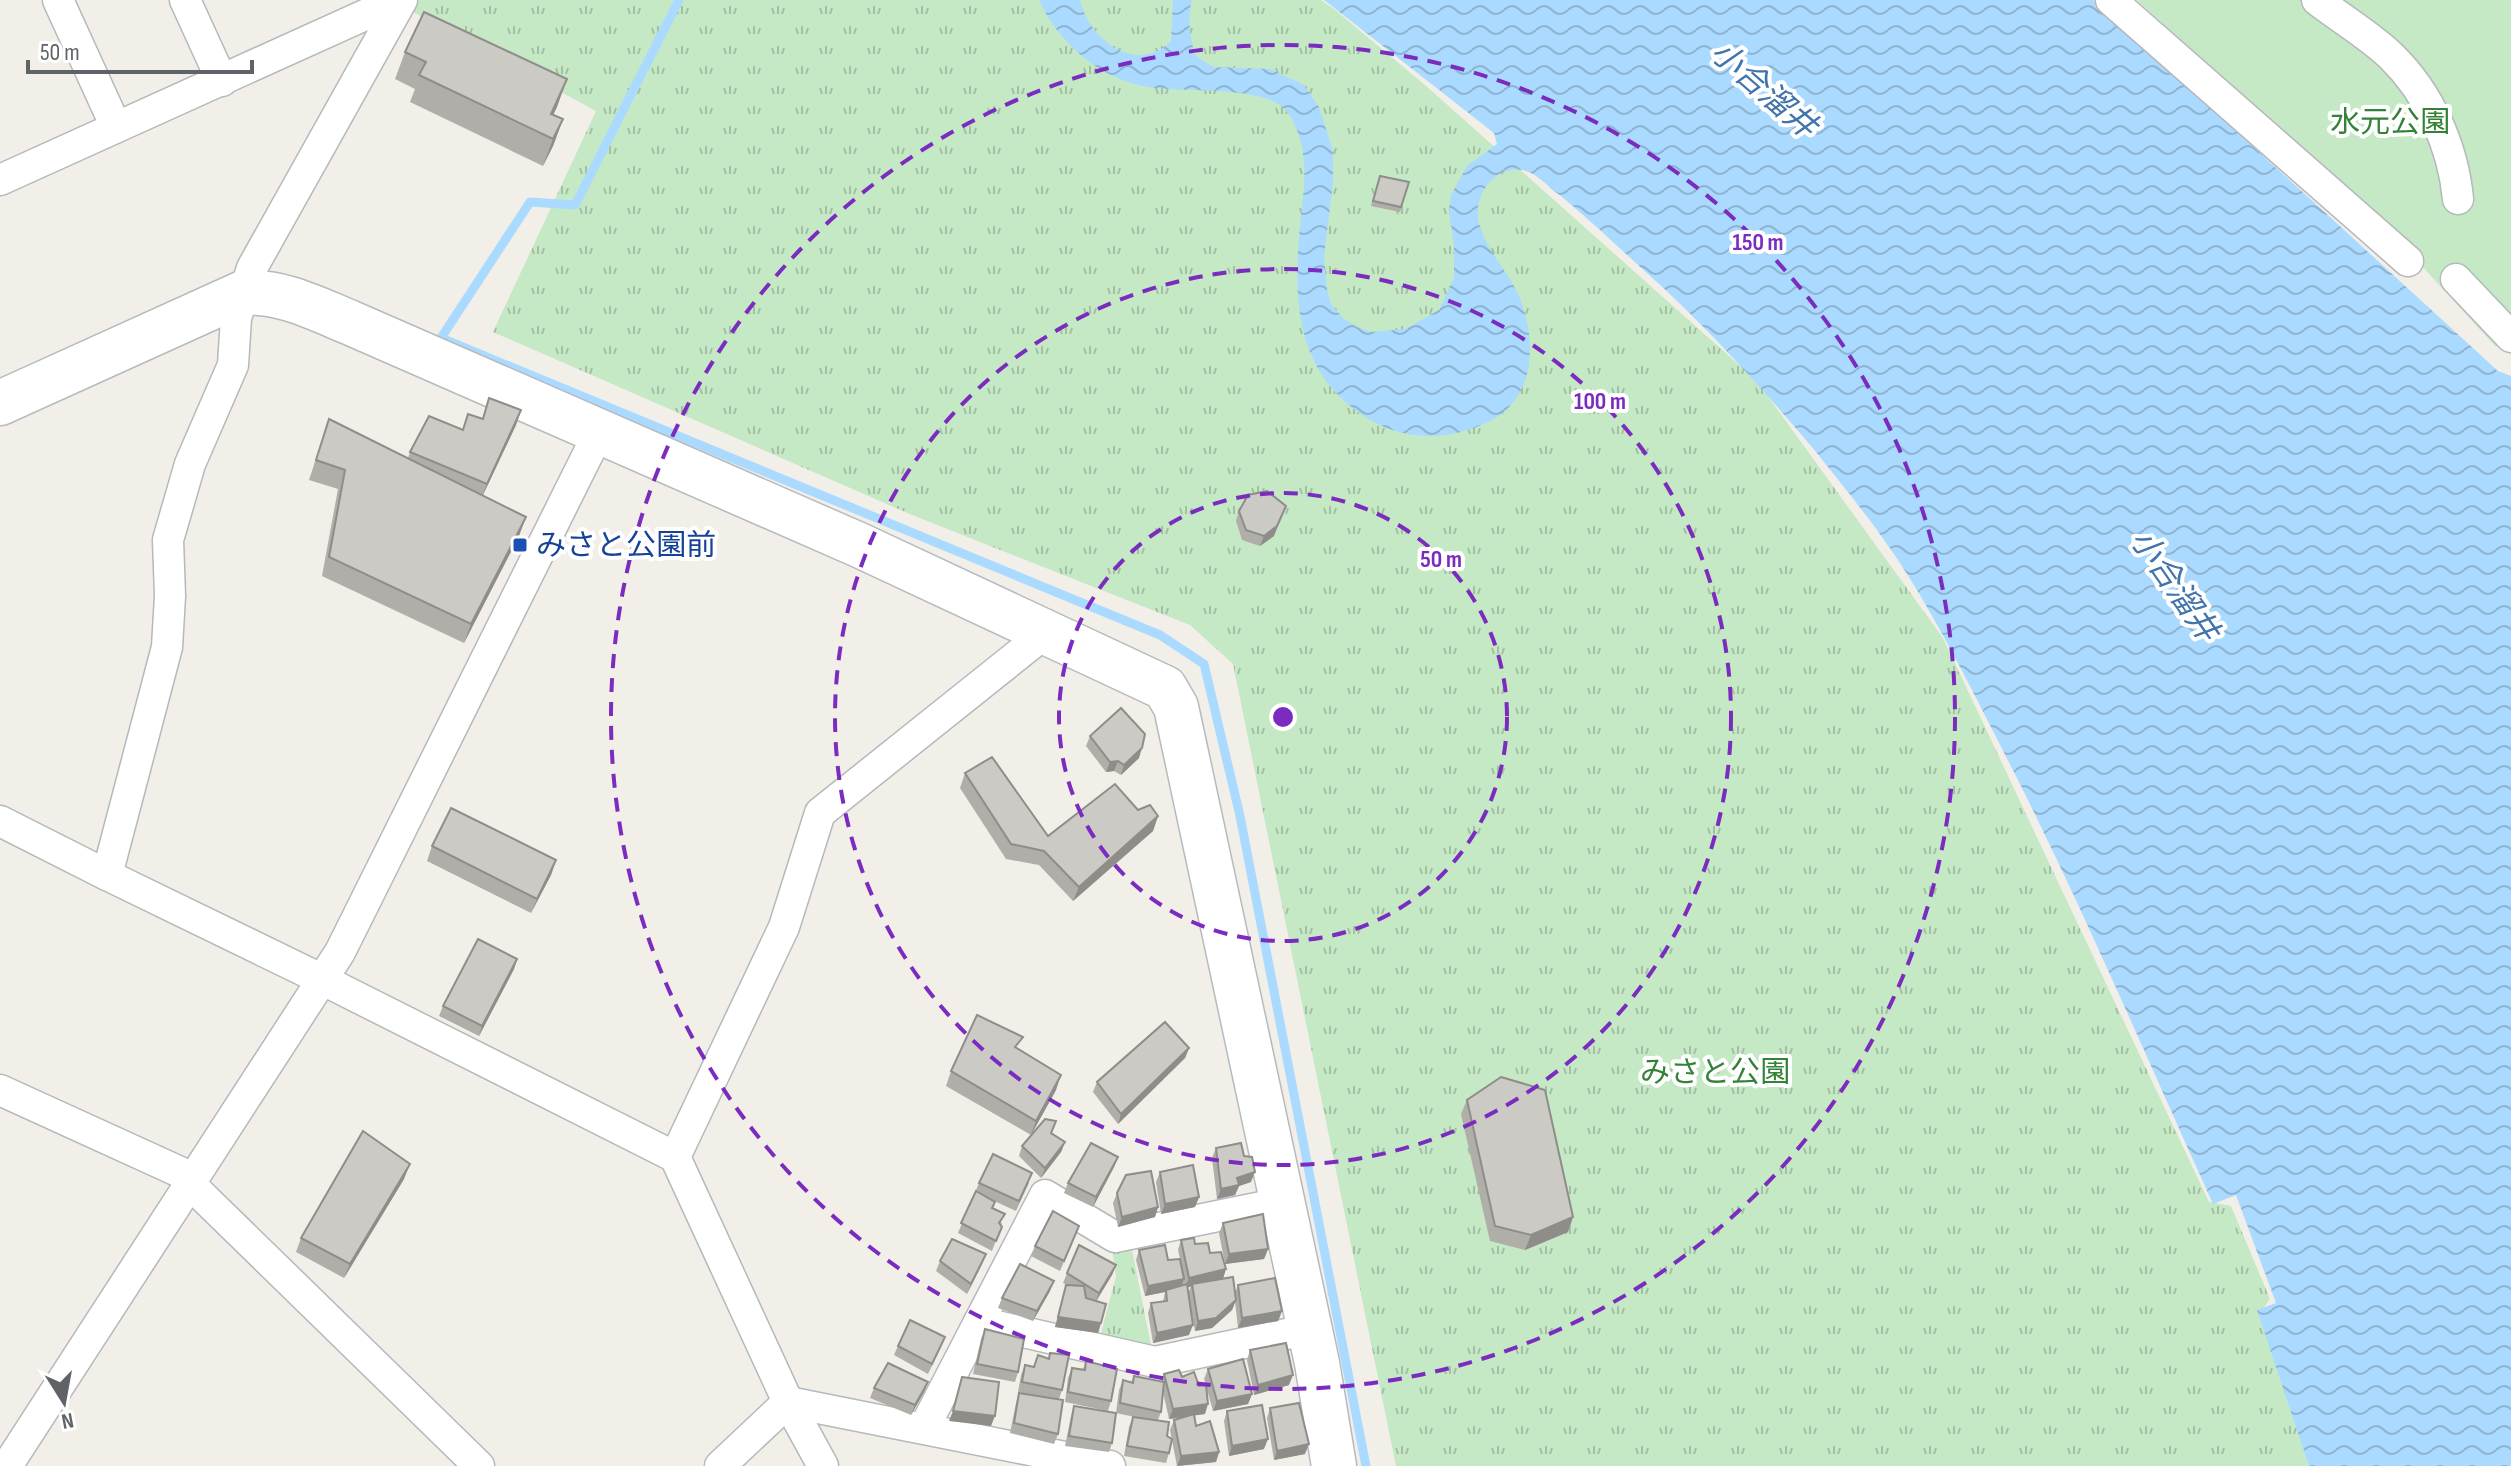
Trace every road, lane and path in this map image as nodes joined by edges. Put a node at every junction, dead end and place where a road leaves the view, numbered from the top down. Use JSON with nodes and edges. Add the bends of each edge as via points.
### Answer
{"nodes":[{"id":1,"x":58,"y":0,"type":"edge"},
{"id":2,"x":185,"y":0,"type":"edge"},
{"id":3,"x":400,"y":0,"type":"edge"},
{"id":4,"x":2111,"y":0,"type":"edge"},
{"id":5,"x":2317,"y":0,"type":"edge"},
{"id":6,"x":222,"y":81,"type":"junction"},
{"id":7,"x":116,"y":127,"type":"junction"},
{"id":8,"x":0,"y":180,"type":"edge"},
{"id":9,"x":2458,"y":199,"type":"dead end"},
{"id":10,"x":2408,"y":261,"type":"dead end"},
{"id":11,"x":2456,"y":279,"type":"dead end"},
{"id":12,"x":243,"y":293,"type":"junction"},
{"id":13,"x":2511,"y":337,"type":"edge"},
{"id":14,"x":0,"y":403,"type":"edge"},
{"id":15,"x":599,"y":432,"type":"junction"},
{"id":16,"x":1044,"y":634,"type":"junction"},
{"id":17,"x":0,"y":821,"type":"edge"},
{"id":18,"x":107,"y":875,"type":"junction"},
{"id":19,"x":323,"y":980,"type":"junction"},
{"id":20,"x":0,"y":1090,"type":"edge"},
{"id":21,"x":675,"y":1157,"type":"junction"},
{"id":22,"x":192,"y":1181,"type":"junction"},
{"id":23,"x":1281,"y":1203,"type":"junction"},
{"id":24,"x":979,"y":1322,"type":"junction"},
{"id":25,"x":1310,"y":1329,"type":"junction"},
{"id":26,"x":788,"y":1402,"type":"junction"},
{"id":27,"x":924,"y":1428,"type":"junction"},
{"id":28,"x":7,"y":1466,"type":"edge"},
{"id":29,"x":479,"y":1466,"type":"edge"},
{"id":30,"x":720,"y":1466,"type":"edge"},
{"id":31,"x":823,"y":1466,"type":"edge"},
{"id":32,"x":1110,"y":1466,"type":"edge"},
{"id":33,"x":1334,"y":1466,"type":"edge"}],
"edges":[{"from":1,"to":7,"type":"street"},
{"from":2,"to":6,"type":"street"},
{"from":3,"to":6,"type":"street"},
{"from":3,"to":12,"type":"street"},
{"from":4,"to":10,"type":"street"},
{"from":5,"to":9,"type":"street","via":[[2390,55],[2418,89],[2444,138]]},
{"from":6,"to":7,"type":"street"},
{"from":7,"to":8,"type":"street"},
{"from":11,"to":13,"type":"street"},
{"from":12,"to":14,"type":"street"},
{"from":12,"to":15,"type":"street","via":[[262,291],[299,302]]},
{"from":12,"to":18,"type":"street","via":[[233,365],[190,464],[168,540],[167,647]]},
{"from":15,"to":16,"type":"street","via":[[859,545]]},
{"from":15,"to":19,"type":"street"},
{"from":16,"to":21,"type":"street","via":[[820,813],[784,927]]},
{"from":16,"to":23,"type":"street","via":[[1165,688],[1176,707]]},
{"from":17,"to":18,"type":"street"},
{"from":18,"to":19,"type":"street"},
{"from":19,"to":21,"type":"street"},
{"from":19,"to":22,"type":"street"},
{"from":20,"to":22,"type":"street"},
{"from":21,"to":26,"type":"street"},
{"from":22,"to":28,"type":"street"},
{"from":22,"to":29,"type":"street"},
{"from":23,"to":24,"type":"street","via":[[1115,1237],[1045,1195]]},
{"from":23,"to":25,"type":"street"},
{"from":24,"to":25,"type":"street","via":[[1155,1362]]},
{"from":24,"to":27,"type":"street"},
{"from":25,"to":33,"type":"street"},
{"from":26,"to":27,"type":"street"},
{"from":26,"to":30,"type":"street"},
{"from":26,"to":31,"type":"street"},
{"from":27,"to":32,"type":"street"}]}
